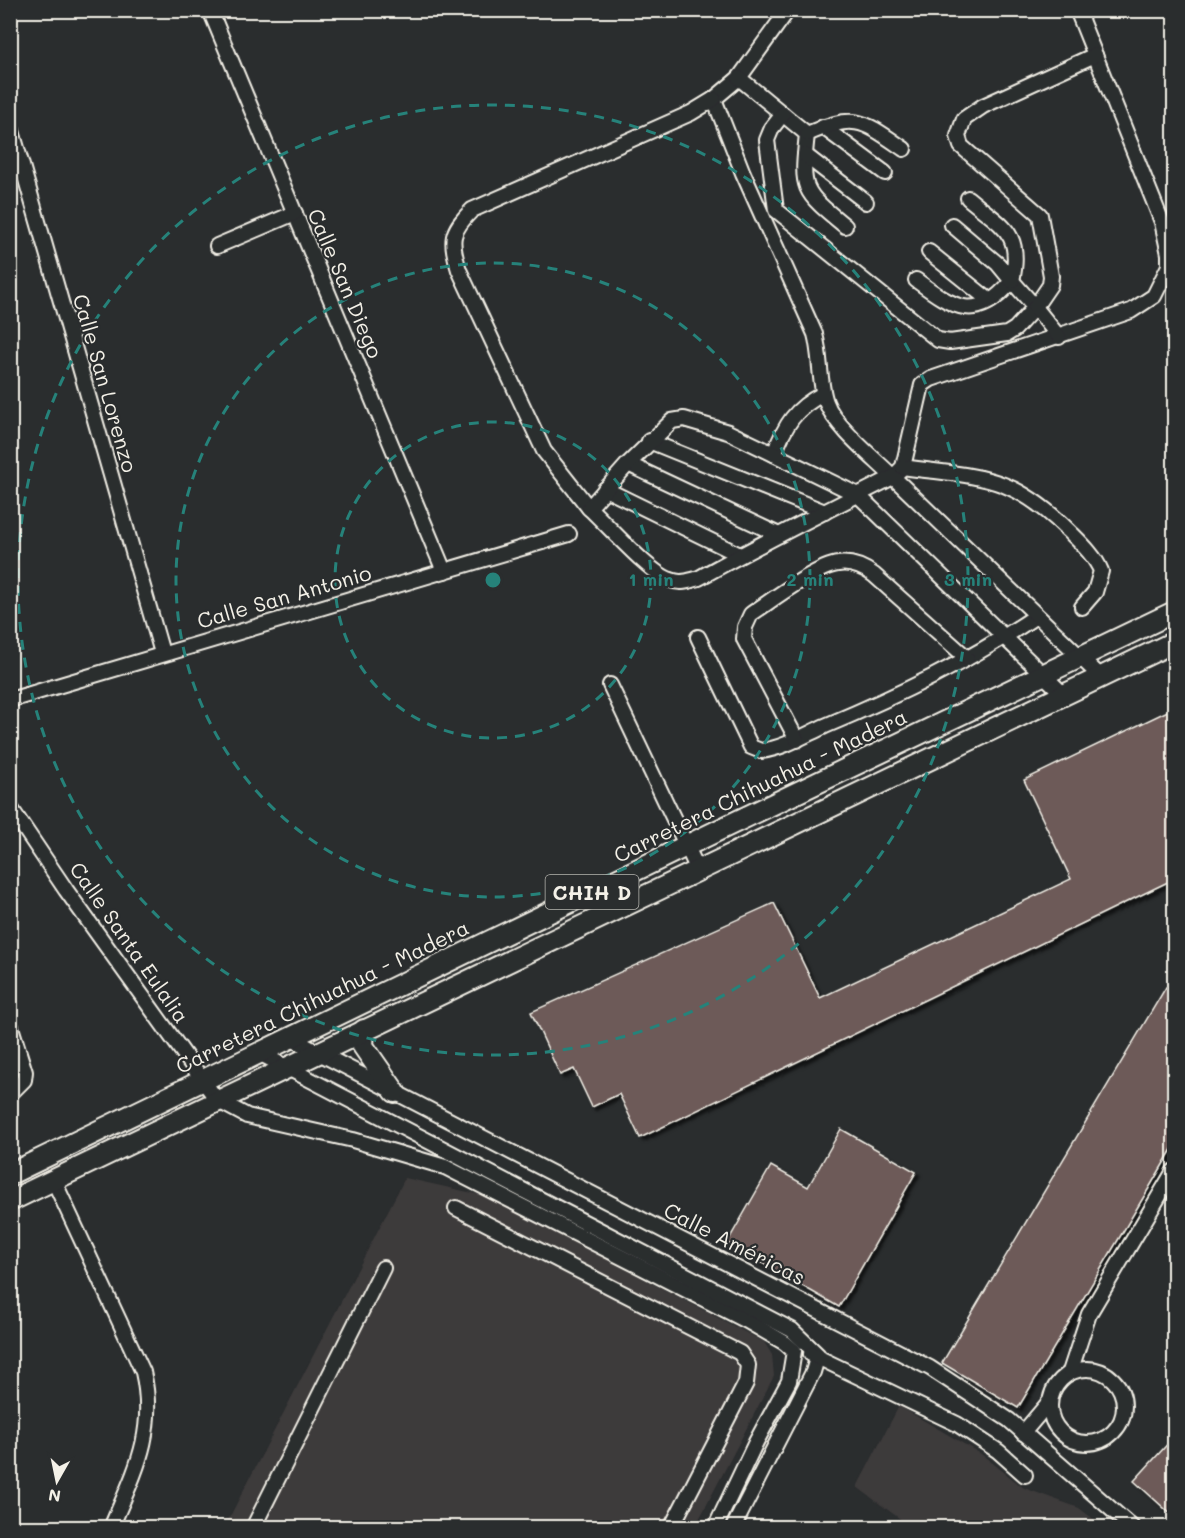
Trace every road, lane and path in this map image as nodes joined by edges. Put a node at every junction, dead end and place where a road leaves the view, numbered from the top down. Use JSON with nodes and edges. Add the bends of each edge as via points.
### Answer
{"nodes":[{"id":1,"x":210,"y":10,"type":"edge"},
{"id":2,"x":788,"y":10,"type":"edge"},
{"id":3,"x":1077,"y":10,"type":"edge"},
{"id":4,"x":1095,"y":55,"type":"junction"},
{"id":5,"x":739,"y":78,"type":"junction"},
{"id":6,"x":714,"y":99,"type":"junction"},
{"id":7,"x":783,"y":114,"type":"junction"},
{"id":8,"x":10,"y":124,"type":"edge"},
{"id":9,"x":823,"y":127,"type":"junction"},
{"id":10,"x":807,"y":134,"type":"junction"},
{"id":11,"x":904,"y":149,"type":"dead end"},
{"id":12,"x":805,"y":155,"type":"junction"},
{"id":13,"x":885,"y":173,"type":"dead end"},
{"id":14,"x":968,"y":198,"type":"dead end"},
{"id":15,"x":866,"y":202,"type":"dead end"},
{"id":16,"x":295,"y":213,"type":"junction"},
{"id":17,"x":952,"y":225,"type":"dead end"},
{"id":18,"x":845,"y":226,"type":"dead end"},
{"id":19,"x":217,"y":246,"type":"dead end"},
{"id":20,"x":929,"y":252,"type":"dead end"},
{"id":21,"x":916,"y":280,"type":"dead end"},
{"id":22,"x":1012,"y":281,"type":"junction"},
{"id":23,"x":990,"y":301,"type":"junction"},
{"id":24,"x":1035,"y":307,"type":"junction"},
{"id":25,"x":1059,"y":337,"type":"junction"},
{"id":26,"x":823,"y":394,"type":"junction"},
{"id":27,"x":649,"y":441,"type":"junction"},
{"id":28,"x":774,"y":454,"type":"junction"},
{"id":29,"x":628,"y":464,"type":"junction"},
{"id":30,"x":903,"y":467,"type":"junction"},
{"id":31,"x":893,"y":477,"type":"junction"},
{"id":32,"x":605,"y":489,"type":"junction"},
{"id":33,"x":858,"y":495,"type":"junction"},
{"id":34,"x":589,"y":508,"type":"junction"},
{"id":35,"x":825,"y":512,"type":"junction"},
{"id":36,"x":569,"y":534,"type":"dead end"},
{"id":37,"x":779,"y":535,"type":"junction"},
{"id":38,"x":740,"y":555,"type":"junction"},
{"id":39,"x":444,"y":571,"type":"junction"},
{"id":40,"x":1082,"y":607,"type":"dead end"},
{"id":41,"x":1174,"y":612,"type":"edge"},
{"id":42,"x":1036,"y":616,"type":"junction"},
{"id":43,"x":1006,"y":636,"type":"junction"},
{"id":44,"x":698,"y":637,"type":"dead end"},
{"id":45,"x":1174,"y":642,"type":"edge"},
{"id":46,"x":162,"y":653,"type":"junction"},
{"id":47,"x":968,"y":658,"type":"junction"},
{"id":48,"x":1079,"y":658,"type":"junction"},
{"id":49,"x":1045,"y":675,"type":"junction"},
{"id":50,"x":1101,"y":677,"type":"junction"},
{"id":51,"x":610,"y":685,"type":"dead end"},
{"id":52,"x":1063,"y":694,"type":"junction"},
{"id":53,"x":10,"y":699,"type":"edge"},
{"id":54,"x":797,"y":740,"type":"junction"},
{"id":55,"x":866,"y":760,"type":"junction"},
{"id":56,"x":816,"y":783,"type":"junction"},
{"id":57,"x":877,"y":786,"type":"junction"},
{"id":58,"x":836,"y":805,"type":"junction"},
{"id":59,"x":10,"y":807,"type":"edge"},
{"id":60,"x":686,"y":846,"type":"junction"},
{"id":61,"x":698,"y":870,"type":"junction"},
{"id":62,"x":10,"y":1024,"type":"edge"},
{"id":63,"x":364,"y":1030,"type":"junction"},
{"id":64,"x":290,"y":1038,"type":"junction"},
{"id":65,"x":259,"y":1053,"type":"junction"},
{"id":66,"x":317,"y":1053,"type":"junction"},
{"id":67,"x":286,"y":1068,"type":"junction"},
{"id":68,"x":202,"y":1080,"type":"junction"},
{"id":69,"x":395,"y":1092,"type":"junction"},
{"id":70,"x":10,"y":1094,"type":"edge"},
{"id":71,"x":217,"y":1100,"type":"junction"},
{"id":72,"x":1174,"y":1171,"type":"edge"},
{"id":73,"x":10,"y":1174,"type":"edge"},
{"id":74,"x":54,"y":1181,"type":"junction"},
{"id":75,"x":10,"y":1201,"type":"edge"},
{"id":76,"x":456,"y":1209,"type":"dead end"},
{"id":77,"x":383,"y":1268,"type":"dead end"},
{"id":78,"x":794,"y":1351,"type":"junction"},
{"id":79,"x":818,"y":1355,"type":"junction"},
{"id":80,"x":1070,"y":1372,"type":"junction"},
{"id":81,"x":1050,"y":1401,"type":"junction"},
{"id":82,"x":1023,"y":1433,"type":"junction"},
{"id":83,"x":1025,"y":1475,"type":"dead end"},
{"id":84,"x":111,"y":1527,"type":"edge"},
{"id":85,"x":253,"y":1527,"type":"edge"},
{"id":86,"x":671,"y":1527,"type":"edge"},
{"id":87,"x":715,"y":1527,"type":"edge"},
{"id":88,"x":733,"y":1527,"type":"edge"},
{"id":89,"x":1133,"y":1527,"type":"edge"}],
"edges":[{"from":1,"to":16,"type":"street","name":"Calle San Diego"},
{"from":2,"to":5,"type":"street"},
{"from":3,"to":4,"type":"street"},
{"from":4,"to":24,"type":"street","via":[[983,106],[959,127],[961,146],[1036,209],[1042,220],[1050,285]]},
{"from":4,"to":25,"type":"street","via":[[1162,222],[1169,266],[1154,296],[1144,304]]},
{"from":5,"to":6,"type":"street"},
{"from":5,"to":7,"type":"street"},
{"from":6,"to":26,"type":"street","via":[[815,334]]},
{"from":6,"to":34,"type":"street","via":[[691,113],[471,210],[453,235],[459,270],[544,451]]},
{"from":7,"to":10,"type":"street"},
{"from":7,"to":24,"type":"street","via":[[767,140],[776,210],[938,340],[950,342],[1007,334]]},
{"from":8,"to":46,"type":"street","name":"Calle San Lorenzo"},
{"from":9,"to":10,"type":"street"},
{"from":9,"to":11,"type":"street","via":[[857,121],[868,124]]},
{"from":9,"to":13,"type":"street"},
{"from":10,"to":12,"type":"street"},
{"from":12,"to":15,"type":"street"},
{"from":12,"to":18,"type":"street","via":[[807,190]]},
{"from":14,"to":22,"type":"street","via":[[1011,235],[1016,249]]},
{"from":16,"to":19,"type":"street"},
{"from":16,"to":39,"type":"street","name":"Calle San Diego"},
{"from":17,"to":22,"type":"street"},
{"from":20,"to":23,"type":"street"},
{"from":21,"to":23,"type":"street","via":[[958,307]]},
{"from":22,"to":23,"type":"street"},
{"from":22,"to":24,"type":"street"},
{"from":24,"to":25,"type":"street"},
{"from":25,"to":30,"type":"street","via":[[922,385]]},
{"from":26,"to":28,"type":"street","via":[[792,416]]},
{"from":26,"to":31,"type":"street","via":[[836,419]]},
{"from":27,"to":28,"type":"street","via":[[672,421],[684,419],[728,432]]},
{"from":27,"to":29,"type":"street"},
{"from":27,"to":35,"type":"street"},
{"from":28,"to":33,"type":"street"},
{"from":29,"to":32,"type":"street"},
{"from":29,"to":37,"type":"street"},
{"from":30,"to":31,"type":"street"},
{"from":30,"to":40,"type":"street","via":[[969,473],[1001,482],[1044,509],[1081,544],[1101,571],[1095,592]]},
{"from":31,"to":33,"type":"street"},
{"from":31,"to":42,"type":"street"},
{"from":32,"to":34,"type":"street"},
{"from":32,"to":38,"type":"street"},
{"from":33,"to":35,"type":"street"},
{"from":33,"to":43,"type":"street"},
{"from":34,"to":38,"type":"street","via":[[670,580],[699,578]]},
{"from":35,"to":37,"type":"street"},
{"from":36,"to":39,"type":"street","name":"Calle San Antonio"},
{"from":37,"to":38,"type":"street"},
{"from":39,"to":46,"type":"street","name":"Calle San Antonio"},
{"from":41,"to":48,"type":"highway","name":"Carretera Chihuahua - Madera","number":"CHIH D"},
{"from":42,"to":43,"type":"street"},
{"from":42,"to":48,"type":"street"},
{"from":43,"to":47,"type":"street"},
{"from":43,"to":49,"type":"street"},
{"from":44,"to":54,"type":"street","via":[[752,747],[767,751]]},
{"from":45,"to":50,"type":"highway","number":"CHIH D"},
{"from":46,"to":53,"type":"street","name":"Calle San Antonio"},
{"from":47,"to":54,"type":"street"},
{"from":47,"to":54,"type":"street","via":[[874,575],[846,563],[828,566],[751,614],[745,627],[744,639]]},
{"from":48,"to":49,"type":"highway","name":"Carretera Chihuahua - Madera","number":"CHIH D"},
{"from":48,"to":50,"type":"street"},
{"from":49,"to":52,"type":"street"},
{"from":49,"to":55,"type":"highway","name":"Carretera Chihuahua - Madera","number":"CHIH D"},
{"from":50,"to":52,"type":"highway","number":"CHIH D"},
{"from":51,"to":60,"type":"street"},
{"from":52,"to":57,"type":"highway","number":"CHIH D"},
{"from":55,"to":56,"type":"highway","name":"Carretera Chihuahua - Madera","number":"CHIH D"},
{"from":55,"to":57,"type":"highway","via":[[864,776]]},
{"from":56,"to":58,"type":"highway","via":[[832,789]]},
{"from":56,"to":60,"type":"highway","name":"Carretera Chihuahua - Madera","number":"CHIH D"},
{"from":57,"to":58,"type":"highway","number":"CHIH D"},
{"from":58,"to":61,"type":"highway","number":"CHIH D"},
{"from":59,"to":68,"type":"street","name":"Calle Santa Eulalia"},
{"from":60,"to":61,"type":"street"},
{"from":60,"to":64,"type":"highway","name":"Carretera Chihuahua - Madera","number":"CHIH D"},
{"from":61,"to":63,"type":"highway","number":"CHIH D"},
{"from":62,"to":70,"type":"street","via":[[25,1072],[24,1080]]},
{"from":63,"to":66,"type":"highway","number":"CHIH D"},
{"from":63,"to":69,"type":"highway","via":[[363,1046]]},
{"from":64,"to":65,"type":"highway","name":"Carretera Chihuahua - Madera","number":"CHIH D"},
{"from":64,"to":66,"type":"street","name":"Calle Américas"},
{"from":65,"to":67,"type":"street"},
{"from":65,"to":68,"type":"highway","name":"Carretera Chihuahua - Madera","number":"CHIH D"},
{"from":66,"to":67,"type":"highway","number":"CHIH D"},
{"from":66,"to":69,"type":"street","name":"Calle Américas"},
{"from":67,"to":71,"type":"highway","number":"CHIH D"},
{"from":67,"to":79,"type":"street","via":[[792,1330]]},
{"from":68,"to":71,"type":"street","name":"Calle Santa Eulalia"},
{"from":68,"to":73,"type":"highway","name":"Carretera Chihuahua - Madera","number":"CHIH D"},
{"from":69,"to":82,"type":"street","name":"Calle Américas","via":[[920,1363]]},
{"from":71,"to":74,"type":"highway","number":"CHIH D"},
{"from":71,"to":78,"type":"street","via":[[247,1116],[353,1140],[445,1167],[747,1321]]},
{"from":72,"to":80,"type":"street","via":[[1089,1314]]},
{"from":74,"to":75,"type":"highway","number":"CHIH D"},
{"from":74,"to":84,"type":"street","via":[[143,1372],[148,1395],[147,1433],[141,1456]]},
{"from":76,"to":86,"type":"street","via":[[745,1358],[748,1374],[739,1400]]},
{"from":77,"to":85,"type":"street"},
{"from":78,"to":79,"type":"street"},
{"from":78,"to":87,"type":"street","via":[[789,1381]]},
{"from":79,"to":83,"type":"street","via":[[957,1424]]},
{"from":79,"to":88,"type":"street","via":[[813,1372]]},
{"from":80,"to":81,"type":"street","via":[[1053,1390]]},
{"from":80,"to":81,"type":"street","via":[[1095,1370],[1116,1383],[1124,1406],[1116,1429],[1096,1442],[1072,1440],[1054,1424]]},
{"from":81,"to":82,"type":"street"},
{"from":82,"to":89,"type":"street","name":"Calle Américas"}]}
